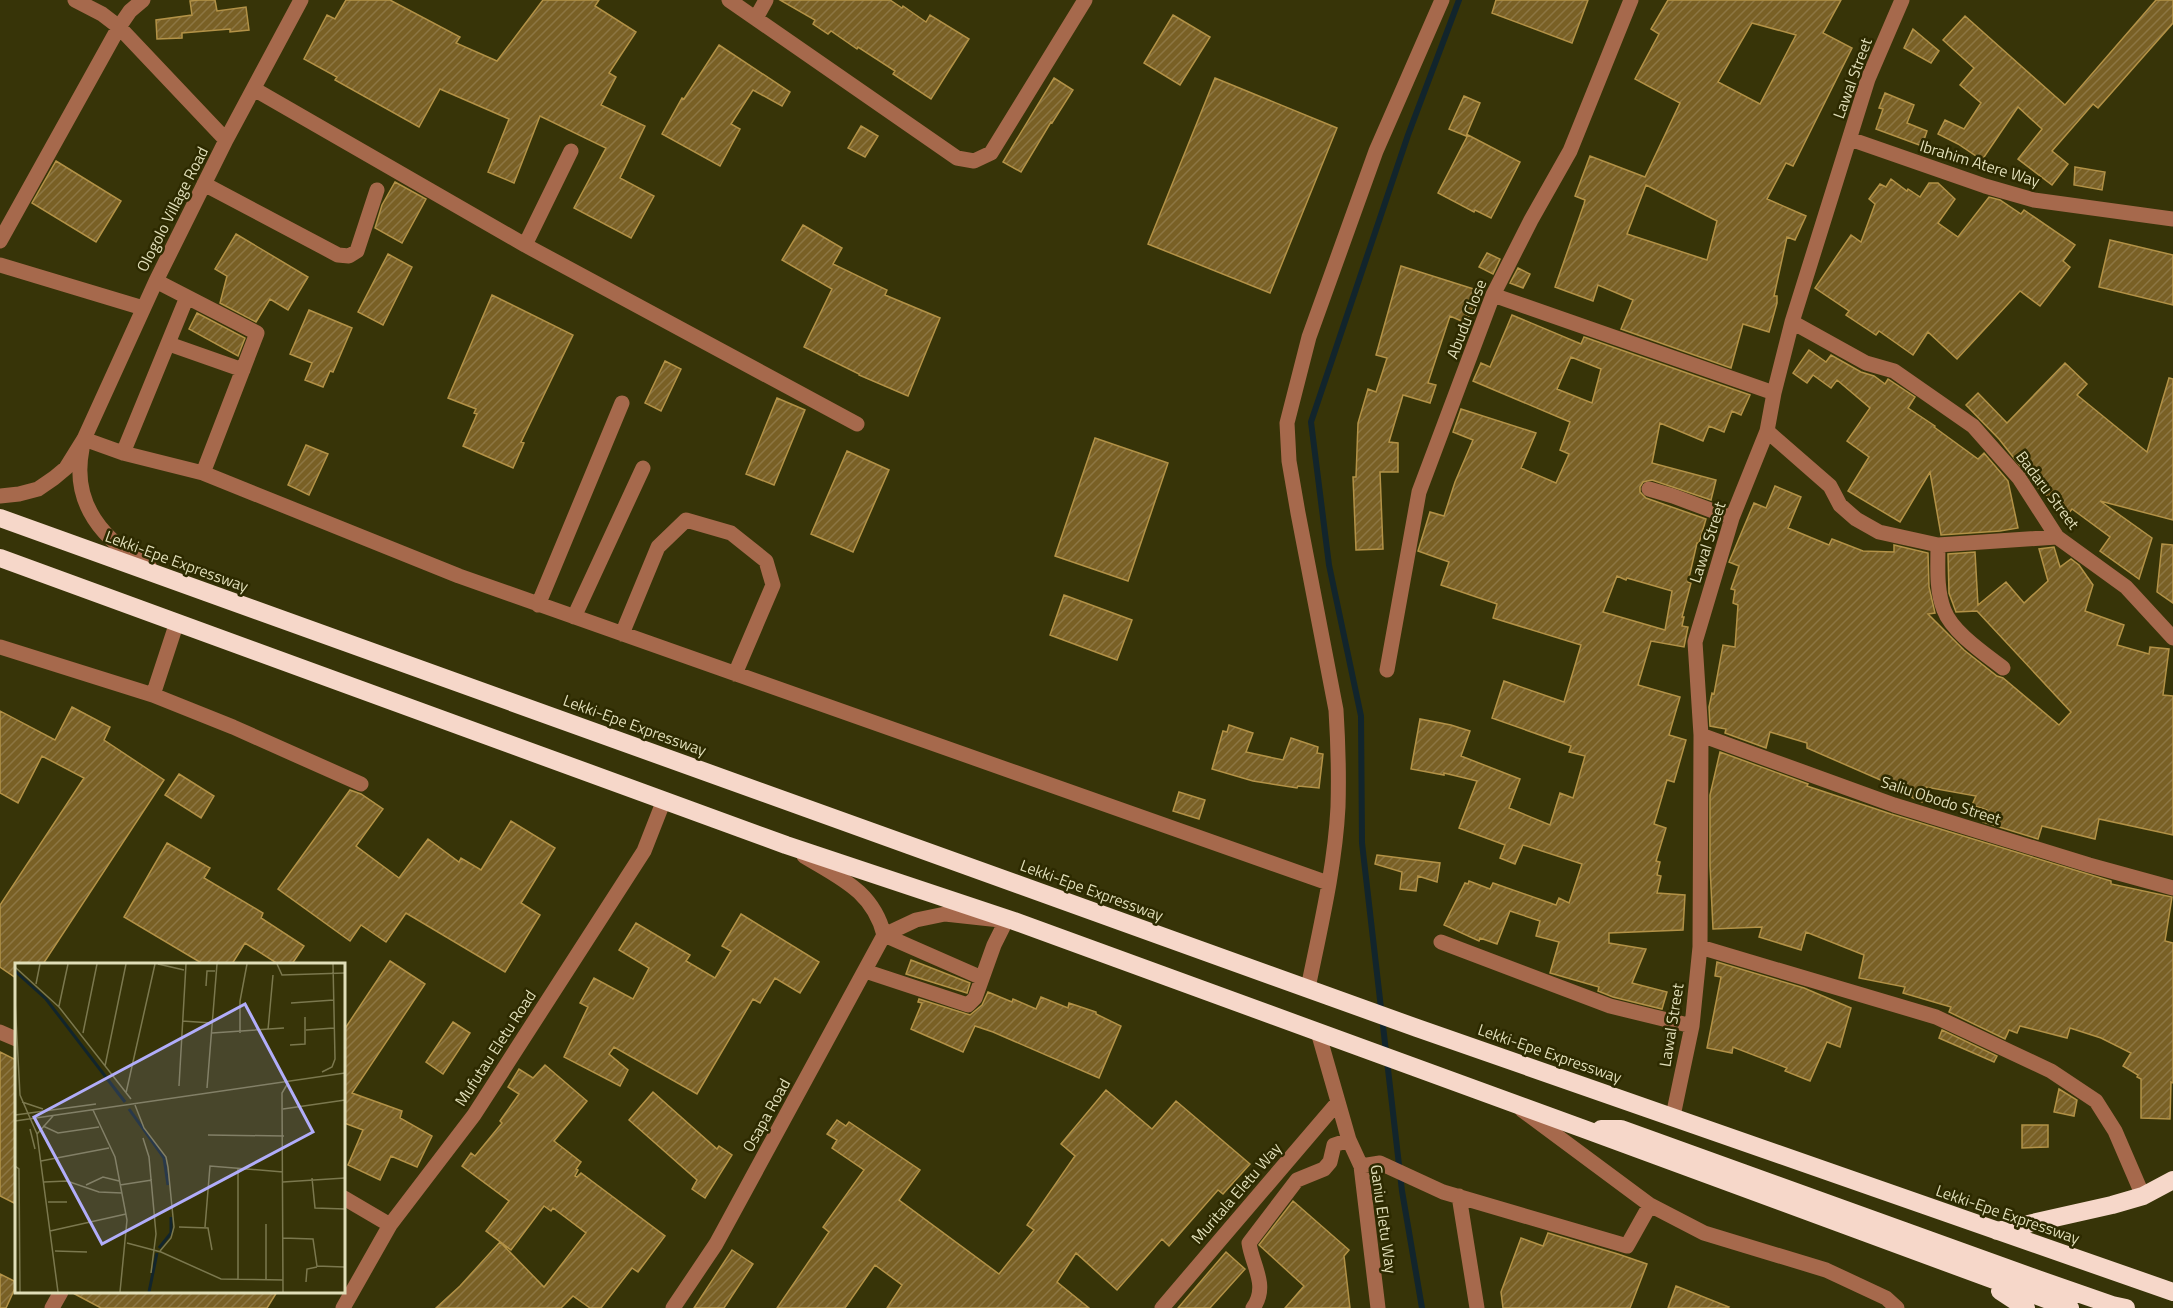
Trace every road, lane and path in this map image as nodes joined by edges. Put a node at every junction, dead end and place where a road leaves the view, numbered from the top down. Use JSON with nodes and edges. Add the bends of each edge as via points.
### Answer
{"nodes":[{"id":1,"x":75,"y":0,"type":"edge"},
{"id":2,"x":143,"y":0,"type":"edge"},
{"id":3,"x":301,"y":0,"type":"edge"},
{"id":4,"x":729,"y":0,"type":"edge"},
{"id":5,"x":766,"y":0,"type":"edge"},
{"id":6,"x":1085,"y":0,"type":"edge"},
{"id":7,"x":1443,"y":0,"type":"edge"},
{"id":8,"x":1631,"y":0,"type":"edge"},
{"id":9,"x":1902,"y":0,"type":"edge"},
{"id":10,"x":756,"y":18,"type":"junction"},
{"id":11,"x":119,"y":27,"type":"junction"},
{"id":12,"x":254,"y":89,"type":"junction"},
{"id":13,"x":1850,"y":139,"type":"junction"},
{"id":14,"x":226,"y":140,"type":"junction"},
{"id":15,"x":571,"y":151,"type":"dead end"},
{"id":16,"x":204,"y":184,"type":"junction"},
{"id":17,"x":377,"y":190,"type":"dead end"},
{"id":18,"x":2173,"y":219,"type":"edge"},
{"id":19,"x":0,"y":241,"type":"edge"},
{"id":20,"x":525,"y":244,"type":"junction"},
{"id":21,"x":0,"y":265,"type":"edge"},
{"id":22,"x":156,"y":281,"type":"junction"},
{"id":23,"x":1493,"y":295,"type":"junction"},
{"id":24,"x":187,"y":297,"type":"junction"},
{"id":25,"x":143,"y":308,"type":"junction"},
{"id":26,"x":1792,"y":322,"type":"junction"},
{"id":27,"x":169,"y":344,"type":"junction"},
{"id":28,"x":243,"y":370,"type":"junction"},
{"id":29,"x":1774,"y":393,"type":"junction"},
{"id":30,"x":622,"y":403,"type":"dead end"},
{"id":31,"x":856,"y":424,"type":"dead end"},
{"id":32,"x":1767,"y":431,"type":"junction"},
{"id":33,"x":84,"y":439,"type":"junction"},
{"id":34,"x":123,"y":453,"type":"junction"},
{"id":35,"x":643,"y":468,"type":"dead end"},
{"id":36,"x":203,"y":473,"type":"junction"},
{"id":37,"x":1649,"y":489,"type":"dead end"},
{"id":38,"x":0,"y":495,"type":"edge"},
{"id":39,"x":0,"y":518,"type":"edge"},
{"id":40,"x":1732,"y":519,"type":"junction"},
{"id":41,"x":2057,"y":537,"type":"junction"},
{"id":42,"x":1938,"y":545,"type":"junction"},
{"id":43,"x":0,"y":558,"type":"edge"},
{"id":44,"x":176,"y":581,"type":"junction"},
{"id":45,"x":538,"y":605,"type":"junction"},
{"id":46,"x":574,"y":617,"type":"junction"},
{"id":47,"x":177,"y":622,"type":"junction"},
{"id":48,"x":622,"y":634,"type":"junction"},
{"id":49,"x":2173,"y":638,"type":"edge"},
{"id":50,"x":0,"y":647,"type":"edge"},
{"id":51,"x":2003,"y":668,"type":"dead end"},
{"id":52,"x":1387,"y":670,"type":"dead end"},
{"id":53,"x":735,"y":674,"type":"junction"},
{"id":54,"x":153,"y":695,"type":"junction"},
{"id":55,"x":1701,"y":735,"type":"junction"},
{"id":56,"x":361,"y":784,"type":"dead end"},
{"id":57,"x":664,"y":800,"type":"junction"},
{"id":58,"x":786,"y":844,"type":"junction"},
{"id":59,"x":1328,"y":883,"type":"junction"},
{"id":60,"x":2173,"y":888,"type":"edge"},
{"id":61,"x":1010,"y":921,"type":"junction"},
{"id":62,"x":884,"y":935,"type":"junction"},
{"id":63,"x":1441,"y":942,"type":"dead end"},
{"id":64,"x":1700,"y":947,"type":"junction"},
{"id":65,"x":865,"y":971,"type":"junction"},
{"id":66,"x":982,"y":978,"type":"junction"},
{"id":67,"x":1308,"y":988,"type":"junction"},
{"id":68,"x":1692,"y":1026,"type":"junction"},
{"id":69,"x":0,"y":1032,"type":"edge"},
{"id":70,"x":1318,"y":1032,"type":"junction"},
{"id":71,"x":15,"y":1039,"type":"edge"},
{"id":72,"x":1338,"y":1102,"type":"junction"},
{"id":73,"x":1511,"y":1102,"type":"junction"},
{"id":74,"x":1673,"y":1116,"type":"junction"},
{"id":75,"x":1584,"y":1129,"type":"junction"},
{"id":76,"x":1349,"y":1140,"type":"junction"},
{"id":77,"x":1361,"y":1166,"type":"junction"},
{"id":78,"x":2173,"y":1180,"type":"edge"},
{"id":79,"x":1459,"y":1196,"type":"junction"},
{"id":80,"x":2144,"y":1196,"type":"junction"},
{"id":81,"x":345,"y":1199,"type":"edge"},
{"id":82,"x":1650,"y":1205,"type":"junction"},
{"id":83,"x":390,"y":1226,"type":"junction"},
{"id":84,"x":1997,"y":1232,"type":"junction"},
{"id":85,"x":1954,"y":1266,"type":"junction"},
{"id":86,"x":2173,"y":1292,"type":"edge"},
{"id":87,"x":60,"y":1293,"type":"edge"},
{"id":88,"x":348,"y":1306,"type":"edge"},
{"id":89,"x":52,"y":1308,"type":"edge"},
{"id":90,"x":673,"y":1308,"type":"edge"},
{"id":91,"x":1162,"y":1308,"type":"edge"},
{"id":92,"x":1253,"y":1308,"type":"edge"},
{"id":93,"x":1378,"y":1308,"type":"edge"},
{"id":94,"x":1477,"y":1308,"type":"edge"},
{"id":95,"x":1897,"y":1308,"type":"edge"},
{"id":96,"x":2026,"y":1308,"type":"edge"},
{"id":97,"x":2070,"y":1308,"type":"edge"},
{"id":98,"x":2126,"y":1308,"type":"edge"}],
"edges":[{"from":1,"to":11,"type":"street"},
{"from":2,"to":11,"type":"street"},
{"from":3,"to":12,"type":"street","name":"Ologolo Village Road"},
{"from":4,"to":10,"type":"street"},
{"from":5,"to":10,"type":"street"},
{"from":6,"to":10,"type":"street","via":[[991,153],[974,161],[957,158]]},
{"from":7,"to":59,"type":"street","via":[[1376,151],[1309,337],[1287,423],[1289,461],[1336,710],[1338,808]]},
{"from":8,"to":23,"type":"street","name":"Abudu Close","via":[[1570,151]]},
{"from":9,"to":13,"type":"street","name":"Lawal Street","via":[[1869,79]]},
{"from":11,"to":14,"type":"street"},
{"from":11,"to":19,"type":"street"},
{"from":12,"to":14,"type":"street","name":"Ologolo Village Road"},
{"from":12,"to":20,"type":"street"},
{"from":13,"to":18,"type":"street","name":"Ibrahim Atere Way","via":[[2034,200]]},
{"from":13,"to":26,"type":"street","name":"Lawal Street"},
{"from":14,"to":16,"type":"street","name":"Ologolo Village Road"},
{"from":15,"to":20,"type":"street"},
{"from":16,"to":17,"type":"street","via":[[339,255],[349,256],[357,250]]},
{"from":16,"to":22,"type":"street","name":"Ologolo Village Road"},
{"from":20,"to":31,"type":"street"},
{"from":21,"to":25,"type":"street"},
{"from":22,"to":24,"type":"street"},
{"from":22,"to":25,"type":"street","name":"Ologolo Village Road"},
{"from":23,"to":29,"type":"street"},
{"from":23,"to":52,"type":"street","name":"Abudu Close","via":[[1419,492]]},
{"from":24,"to":27,"type":"street"},
{"from":24,"to":28,"type":"street","via":[[256,333]]},
{"from":25,"to":33,"type":"street","name":"Ologolo Village Road"},
{"from":26,"to":29,"type":"street","name":"Lawal Street"},
{"from":26,"to":41,"type":"street","name":"Badaru Street","via":[[1866,363],[1894,371],[1973,426],[2019,478]]},
{"from":27,"to":28,"type":"street"},
{"from":27,"to":34,"type":"street"},
{"from":28,"to":36,"type":"street"},
{"from":29,"to":32,"type":"street","name":"Lawal Street"},
{"from":30,"to":45,"type":"street"},
{"from":32,"to":40,"type":"street","name":"Lawal Street"},
{"from":32,"to":42,"type":"street","via":[[1830,486],[1840,505],[1856,519],[1880,532]]},
{"from":33,"to":34,"type":"street"},
{"from":33,"to":38,"type":"street","via":[[66,468],[46,484],[19,495]]},
{"from":33,"to":44,"type":"street","via":[[79,482],[93,518],[136,559]]},
{"from":34,"to":36,"type":"street"},
{"from":35,"to":46,"type":"street"},
{"from":36,"to":45,"type":"street"},
{"from":37,"to":40,"type":"street"},
{"from":39,"to":44,"type":"highway","name":"Lekki-Epe Expressway"},
{"from":40,"to":55,"type":"street","name":"Lawal Street","via":[[1695,642]]},
{"from":41,"to":42,"type":"street"},
{"from":41,"to":49,"type":"street","name":"Badaru Street","via":[[2126,587]]},
{"from":42,"to":51,"type":"street","via":[[1938,579],[1944,611],[1963,637]]},
{"from":43,"to":47,"type":"highway"},
{"from":44,"to":67,"type":"highway","name":"Lekki-Epe Expressway"},
{"from":45,"to":46,"type":"street"},
{"from":46,"to":48,"type":"street"},
{"from":47,"to":54,"type":"street"},
{"from":47,"to":57,"type":"highway"},
{"from":48,"to":53,"type":"street"},
{"from":48,"to":53,"type":"street","via":[[658,548],[686,520],[731,533],[766,561],[773,585]]},
{"from":50,"to":54,"type":"street"},
{"from":53,"to":59,"type":"street"},
{"from":54,"to":56,"type":"street"},
{"from":55,"to":60,"type":"street","name":"Saliu Obodo Street","via":[[1894,805]]},
{"from":55,"to":64,"type":"street","name":"Lawal Street"},
{"from":57,"to":58,"type":"highway"},
{"from":57,"to":83,"type":"street","name":"Mufutau Eletu Road","via":[[645,851],[474,1114]]},
{"from":58,"to":61,"type":"highway"},
{"from":58,"to":62,"type":"street","via":[[858,890],[874,909]]},
{"from":59,"to":67,"type":"street"},
{"from":61,"to":62,"type":"street","via":[[945,914],[916,920]]},
{"from":61,"to":66,"type":"street","via":[[994,945]]},
{"from":61,"to":70,"type":"highway"},
{"from":62,"to":65,"type":"street","name":"Osapa Road"},
{"from":62,"to":66,"type":"street"},
{"from":63,"to":68,"type":"street","via":[[1610,1006]]},
{"from":64,"to":68,"type":"street","name":"Lawal Street"},
{"from":64,"to":80,"type":"street","via":[[1936,1017],[2050,1071],[2096,1101],[2115,1131]]},
{"from":65,"to":66,"type":"street","via":[[968,1005]]},
{"from":65,"to":90,"type":"street","name":"Osapa Road","via":[[716,1244]]},
{"from":67,"to":74,"type":"highway","name":"Lekki-Epe Expressway"},
{"from":68,"to":74,"type":"street","name":"Lawal Street"},
{"from":69,"to":71,"type":"street"},
{"from":70,"to":72,"type":"street","name":"Ganiu Eletu Way"},
{"from":70,"to":73,"type":"highway"},
{"from":72,"to":76,"type":"street","name":"Ganiu Eletu Way"},
{"from":72,"to":91,"type":"street","name":"Muritala Eletu Way"},
{"from":73,"to":75,"type":"highway"},
{"from":73,"to":82,"type":"street"},
{"from":74,"to":84,"type":"highway","name":"Lekki-Epe Expressway"},
{"from":75,"to":85,"type":"highway"},
{"from":75,"to":98,"type":"highway","via":[[1621,1129]]},
{"from":76,"to":77,"type":"street","name":"Ganiu Eletu Way"},
{"from":76,"to":92,"type":"street","via":[[1334,1145],[1324,1169],[1297,1180],[1249,1243],[1260,1279],[1258,1301]]},
{"from":77,"to":79,"type":"street","via":[[1380,1163]]},
{"from":77,"to":93,"type":"street","name":"Ganiu Eletu Way"},
{"from":78,"to":80,"type":"highway"},
{"from":79,"to":82,"type":"street","via":[[1627,1246]]},
{"from":79,"to":94,"type":"street"},
{"from":80,"to":84,"type":"highway"},
{"from":81,"to":83,"type":"street"},
{"from":82,"to":95,"type":"street","via":[[1704,1233],[1826,1270],[1886,1298]]},
{"from":83,"to":88,"type":"street","name":"Mufutau Eletu Road"},
{"from":84,"to":86,"type":"highway","name":"Lekki-Epe Expressway"},
{"from":85,"to":96,"type":"highway"},
{"from":85,"to":97,"type":"highway"},
{"from":87,"to":89,"type":"street"}]}
